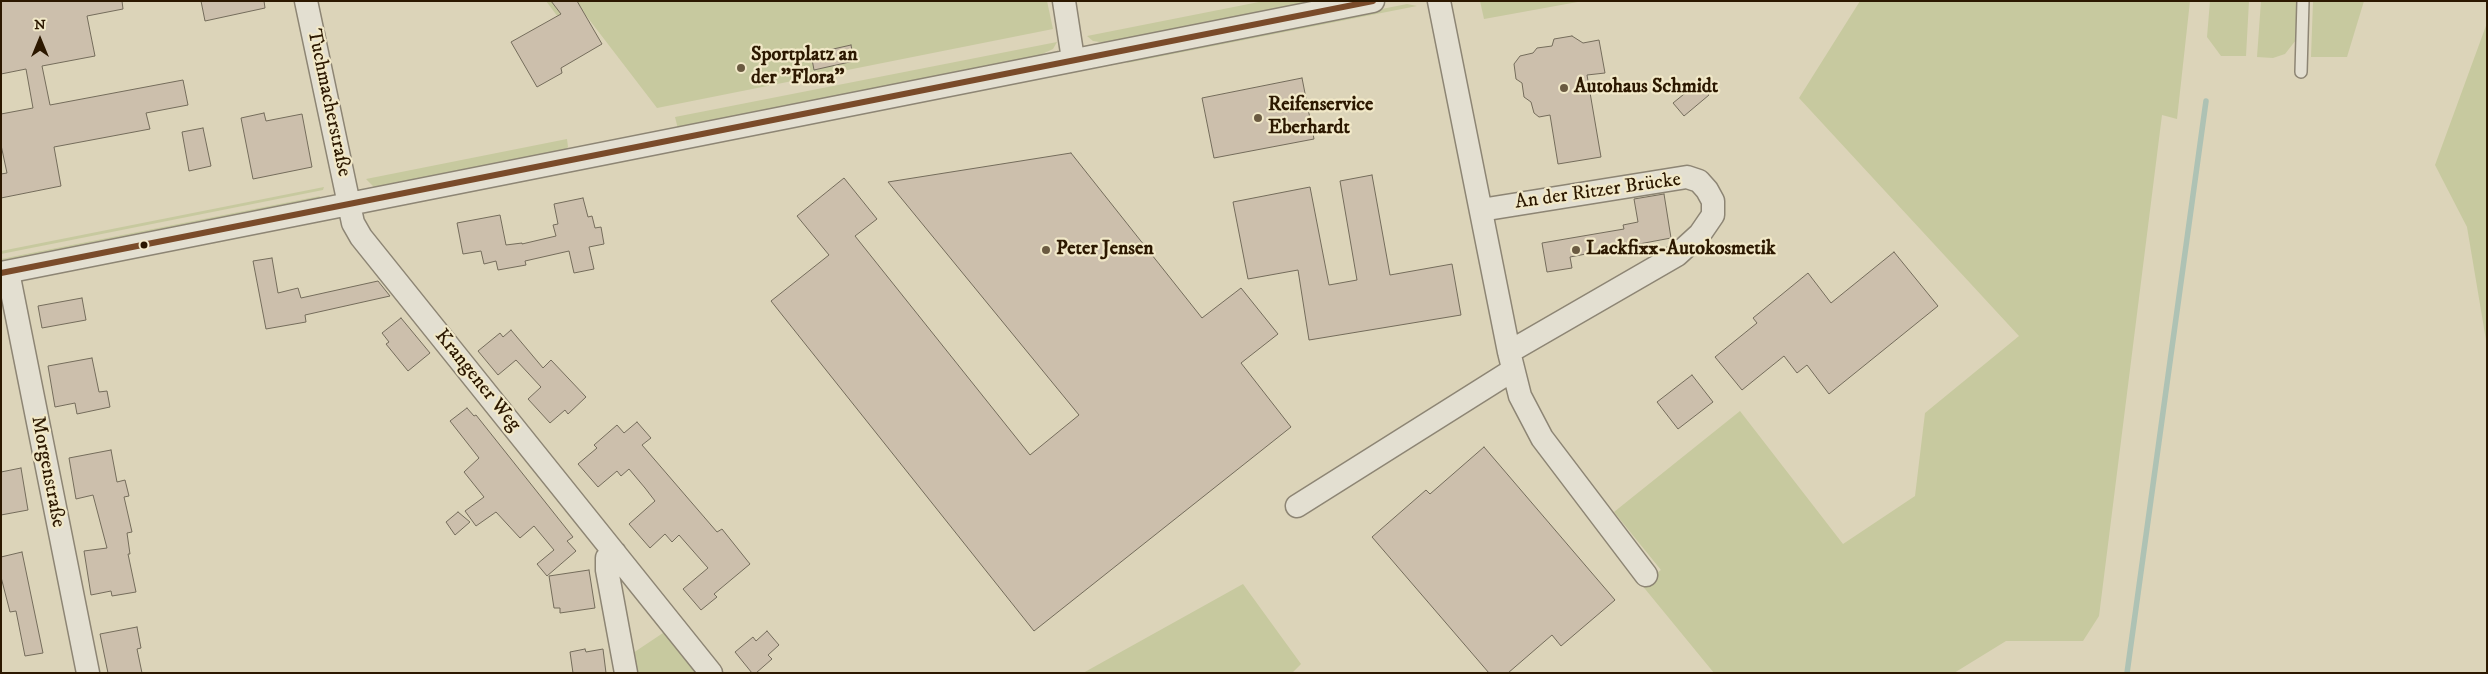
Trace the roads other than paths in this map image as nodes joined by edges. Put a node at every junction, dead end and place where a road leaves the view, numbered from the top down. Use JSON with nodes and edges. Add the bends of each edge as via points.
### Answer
{"nodes":[{"id":1,"x":306,"y":1,"type":"edge"},
{"id":2,"x":1064,"y":1,"type":"edge"},
{"id":3,"x":1373,"y":1,"type":"edge"},
{"id":4,"x":1439,"y":1,"type":"edge"},
{"id":5,"x":2303,"y":1,"type":"edge"},
{"id":6,"x":1073,"y":59,"type":"junction"},
{"id":7,"x":2301,"y":72,"type":"dead end"},
{"id":8,"x":349,"y":204,"type":"junction"},
{"id":9,"x":1481,"y":210,"type":"junction"},
{"id":10,"x":5,"y":272,"type":"edge"},
{"id":11,"x":1511,"y":361,"type":"junction"},
{"id":12,"x":1297,"y":506,"type":"dead end"},
{"id":13,"x":615,"y":553,"type":"junction"},
{"id":14,"x":1646,"y":575,"type":"dead end"},
{"id":15,"x":88,"y":673,"type":"edge"},
{"id":16,"x":626,"y":673,"type":"edge"},
{"id":17,"x":710,"y":673,"type":"edge"}],
"edges":[{"from":1,"to":8,"type":"street","name":"Tuchmacherstraße"},
{"from":2,"to":6,"type":"street"},
{"from":3,"to":6,"type":"street"},
{"from":4,"to":9,"type":"street"},
{"from":5,"to":7,"type":"lane"},
{"from":6,"to":8,"type":"street"},
{"from":8,"to":10,"type":"street"},
{"from":8,"to":13,"type":"street","name":"Krangener Weg","via":[[353,223],[361,237]]},
{"from":9,"to":11,"type":"street"},
{"from":9,"to":11,"type":"street","name":"An der Ritzer Brücke","via":[[1687,177],[1708,190],[1713,201],[1712,215],[1700,234],[1676,255]]},
{"from":10,"to":15,"type":"street","name":"Morgenstraße"},
{"from":11,"to":12,"type":"street","name":"An der Ritzer Brücke"},
{"from":11,"to":14,"type":"street","via":[[1520,396],[1542,438]]},
{"from":13,"to":16,"type":"street","via":[[608,558],[607,570]]},
{"from":13,"to":17,"type":"street","name":"Krangener Weg"}]}
